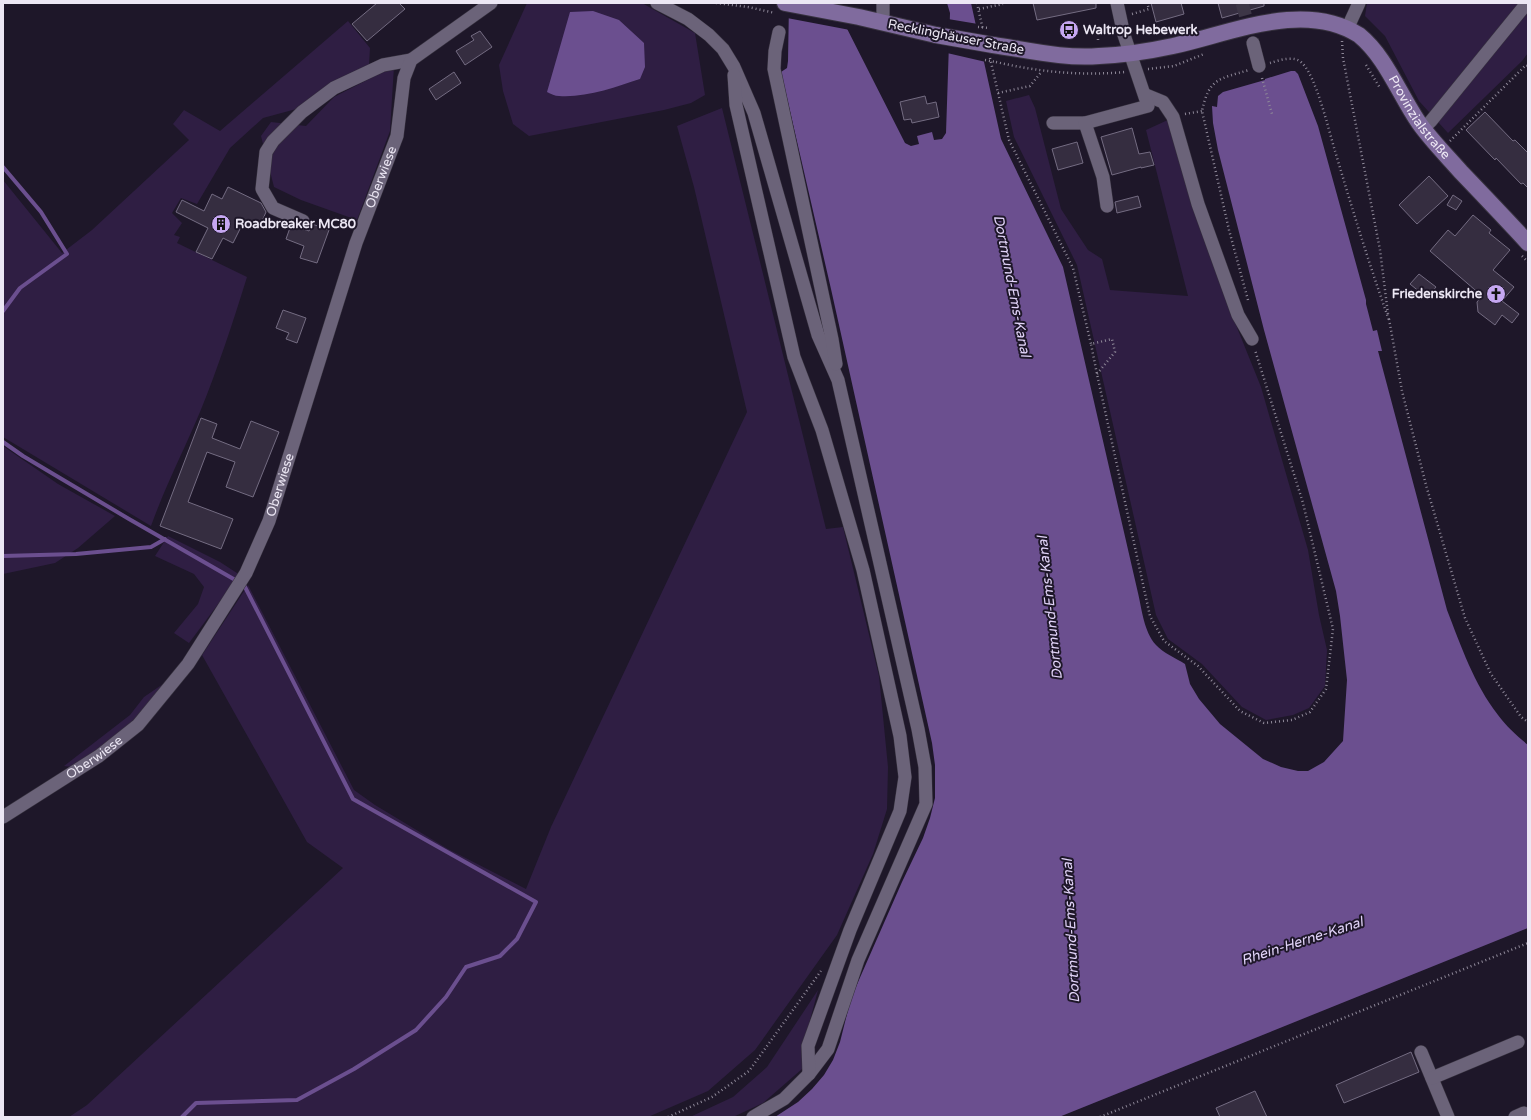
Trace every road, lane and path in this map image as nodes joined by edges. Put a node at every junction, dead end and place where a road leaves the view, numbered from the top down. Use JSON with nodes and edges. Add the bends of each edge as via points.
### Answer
{"nodes":[{"id":1,"x":491,"y":3,"type":"edge"},
{"id":2,"x":657,"y":3,"type":"edge"},
{"id":3,"x":716,"y":3,"type":"edge"},
{"id":4,"x":883,"y":3,"type":"edge"},
{"id":5,"x":1118,"y":3,"type":"edge"},
{"id":6,"x":1147,"y":3,"type":"edge"},
{"id":7,"x":1359,"y":3,"type":"edge"},
{"id":8,"x":1527,"y":3,"type":"edge"},
{"id":9,"x":1003,"y":4,"type":"dead end"},
{"id":10,"x":780,"y":8,"type":"edge"},
{"id":11,"x":979,"y":9,"type":"dead end"},
{"id":12,"x":1299,"y":14,"type":"joint"},
{"id":13,"x":1121,"y":18,"type":"junction"},
{"id":14,"x":883,"y":23,"type":"junction"},
{"id":15,"x":1348,"y":26,"type":"junction"},
{"id":16,"x":779,"y":32,"type":"dead end"},
{"id":17,"x":1253,"y":43,"type":"tunnel mouth"},
{"id":18,"x":1346,"y":43,"type":"dead end"},
{"id":19,"x":1129,"y":53,"type":"junction"},
{"id":20,"x":411,"y":60,"type":"junction"},
{"id":21,"x":1364,"y":63,"type":"dead end"},
{"id":22,"x":1259,"y":66,"type":"junction"},
{"id":23,"x":1528,"y":66,"type":"edge"},
{"id":24,"x":734,"y":67,"type":"junction"},
{"id":25,"x":1042,"y":70,"type":"dead end"},
{"id":26,"x":1264,"y":83,"type":"dead end"},
{"id":27,"x":1381,"y":89,"type":"dead end"},
{"id":28,"x":1146,"y":95,"type":"junction"},
{"id":29,"x":1202,"y":111,"type":"junction"},
{"id":30,"x":1272,"y":114,"type":"dead end"},
{"id":31,"x":1173,"y":117,"type":"junction"},
{"id":32,"x":1053,"y":123,"type":"dead end"},
{"id":33,"x":1085,"y":124,"type":"junction"},
{"id":34,"x":1423,"y":129,"type":"junction"},
{"id":35,"x":1441,"y":150,"type":"junction"},
{"id":36,"x":1107,"y":206,"type":"dead end"},
{"id":37,"x":303,"y":221,"type":"dead end"},
{"id":38,"x":1528,"y":243,"type":"edge"},
{"id":39,"x":1248,"y":301,"type":"dead end"},
{"id":40,"x":1389,"y":320,"type":"junction"},
{"id":41,"x":1252,"y":339,"type":"joint"},
{"id":42,"x":1091,"y":344,"type":"junction"},
{"id":43,"x":1098,"y":374,"type":"junction"},
{"id":44,"x":838,"y":380,"type":"junction"},
{"id":45,"x":1528,"y":722,"type":"edge"},
{"id":46,"x":3,"y":817,"type":"edge"},
{"id":47,"x":1528,"y":943,"type":"edge"},
{"id":48,"x":823,"y":968,"type":"dead end"},
{"id":49,"x":1518,"y":1042,"type":"dead end"},
{"id":50,"x":1421,"y":1052,"type":"dead end"},
{"id":51,"x":809,"y":1074,"type":"junction"},
{"id":52,"x":1432,"y":1078,"type":"junction"},
{"id":53,"x":668,"y":1117,"type":"edge"},
{"id":54,"x":753,"y":1117,"type":"edge"},
{"id":55,"x":1100,"y":1117,"type":"edge"},
{"id":56,"x":1448,"y":1117,"type":"edge"}],
"edges":[{"from":1,"to":20,"type":"street"},
{"from":2,"to":24,"type":"street","via":[[688,19],[710,35]]},
{"from":3,"to":10,"type":"path"},
{"from":4,"to":14,"type":"street"},
{"from":5,"to":13,"type":"street"},
{"from":6,"to":13,"type":"path","via":[[1149,9]]},
{"from":7,"to":15,"type":"street"},
{"from":8,"to":34,"type":"street"},
{"from":9,"to":11,"type":"path"},
{"from":10,"to":14,"type":"main road","name":"Recklinghäuser Straße","via":[[859,17]]},
{"from":12,"to":15,"type":"main road","name":"Provinzialstraße","via":[[1324,17]]},
{"from":12,"to":19,"type":"main road","name":"Recklinghäuser Straße","via":[[1275,17],[1174,46]]},
{"from":13,"to":19,"type":"street"},
{"from":14,"to":19,"type":"main road","name":"Recklinghäuser Straße","bridge":true,"via":[[936,35],[1063,56]]},
{"from":15,"to":34,"type":"main road","name":"Provinzialstraße","via":[[1375,52]]},
{"from":16,"to":44,"type":"street","via":[[774,69],[832,339]]},
{"from":17,"to":22,"type":"street"},
{"from":18,"to":40,"type":"path","via":[[1342,40],[1343,58],[1380,250]]},
{"from":19,"to":28,"type":"street"},
{"from":20,"to":37,"type":"street","via":[[383,65],[334,88],[302,112],[273,141],[266,152],[262,189],[273,208]]},
{"from":20,"to":46,"type":"street","name":"Oberwiese","via":[[404,78],[397,136],[356,243],[269,521],[246,573],[188,664],[138,725],[100,756]]},
{"from":21,"to":27,"type":"path"},
{"from":22,"to":29,"type":"path","via":[[1221,79],[1210,86]]},
{"from":22,"to":40,"type":"path","via":[[1285,58],[1301,61],[1309,70],[1369,266]]},
{"from":23,"to":35,"type":"path","via":[[1526,65]]},
{"from":24,"to":44,"type":"street","via":[[754,113],[818,335]]},
{"from":24,"to":51,"type":"street","via":[[736,105],[794,357],[822,430],[863,570],[900,736],[905,770],[900,810],[850,930],[808,1046]]},
{"from":25,"to":42,"type":"path","via":[[1030,86],[998,93],[1009,140],[1073,268]]},
{"from":26,"to":30,"type":"path"},
{"from":28,"to":31,"type":"street","via":[[1163,102]]},
{"from":28,"to":33,"type":"street","via":[[1148,106]]},
{"from":29,"to":31,"type":"path"},
{"from":29,"to":39,"type":"path"},
{"from":31,"to":41,"type":"street","via":[[1198,204],[1238,315]]},
{"from":32,"to":33,"type":"street"},
{"from":33,"to":36,"type":"street","via":[[1103,177]]},
{"from":34,"to":35,"type":"main road","name":"Provinzialstraße"},
{"from":35,"to":38,"type":"main road","name":"Provinzialstraße"},
{"from":40,"to":45,"type":"path","via":[[1402,391],[1422,471],[1465,618],[1491,674],[1521,717]]},
{"from":41,"to":43,"type":"path","via":[[1303,503],[1333,629],[1326,689],[1310,712],[1292,720],[1264,723],[1240,711],[1198,666],[1164,641],[1150,616]]},
{"from":42,"to":43,"type":"path"},
{"from":42,"to":43,"type":"path","via":[[1112,339],[1115,352]]},
{"from":44,"to":51,"type":"street","via":[[918,729],[926,804],[858,960],[828,1049]]},
{"from":47,"to":55,"type":"path"},
{"from":48,"to":53,"type":"path","via":[[749,1072],[712,1097]]},
{"from":49,"to":52,"type":"street"},
{"from":50,"to":52,"type":"street"},
{"from":51,"to":54,"type":"street","via":[[784,1099]]},
{"from":52,"to":56,"type":"street"}]}
